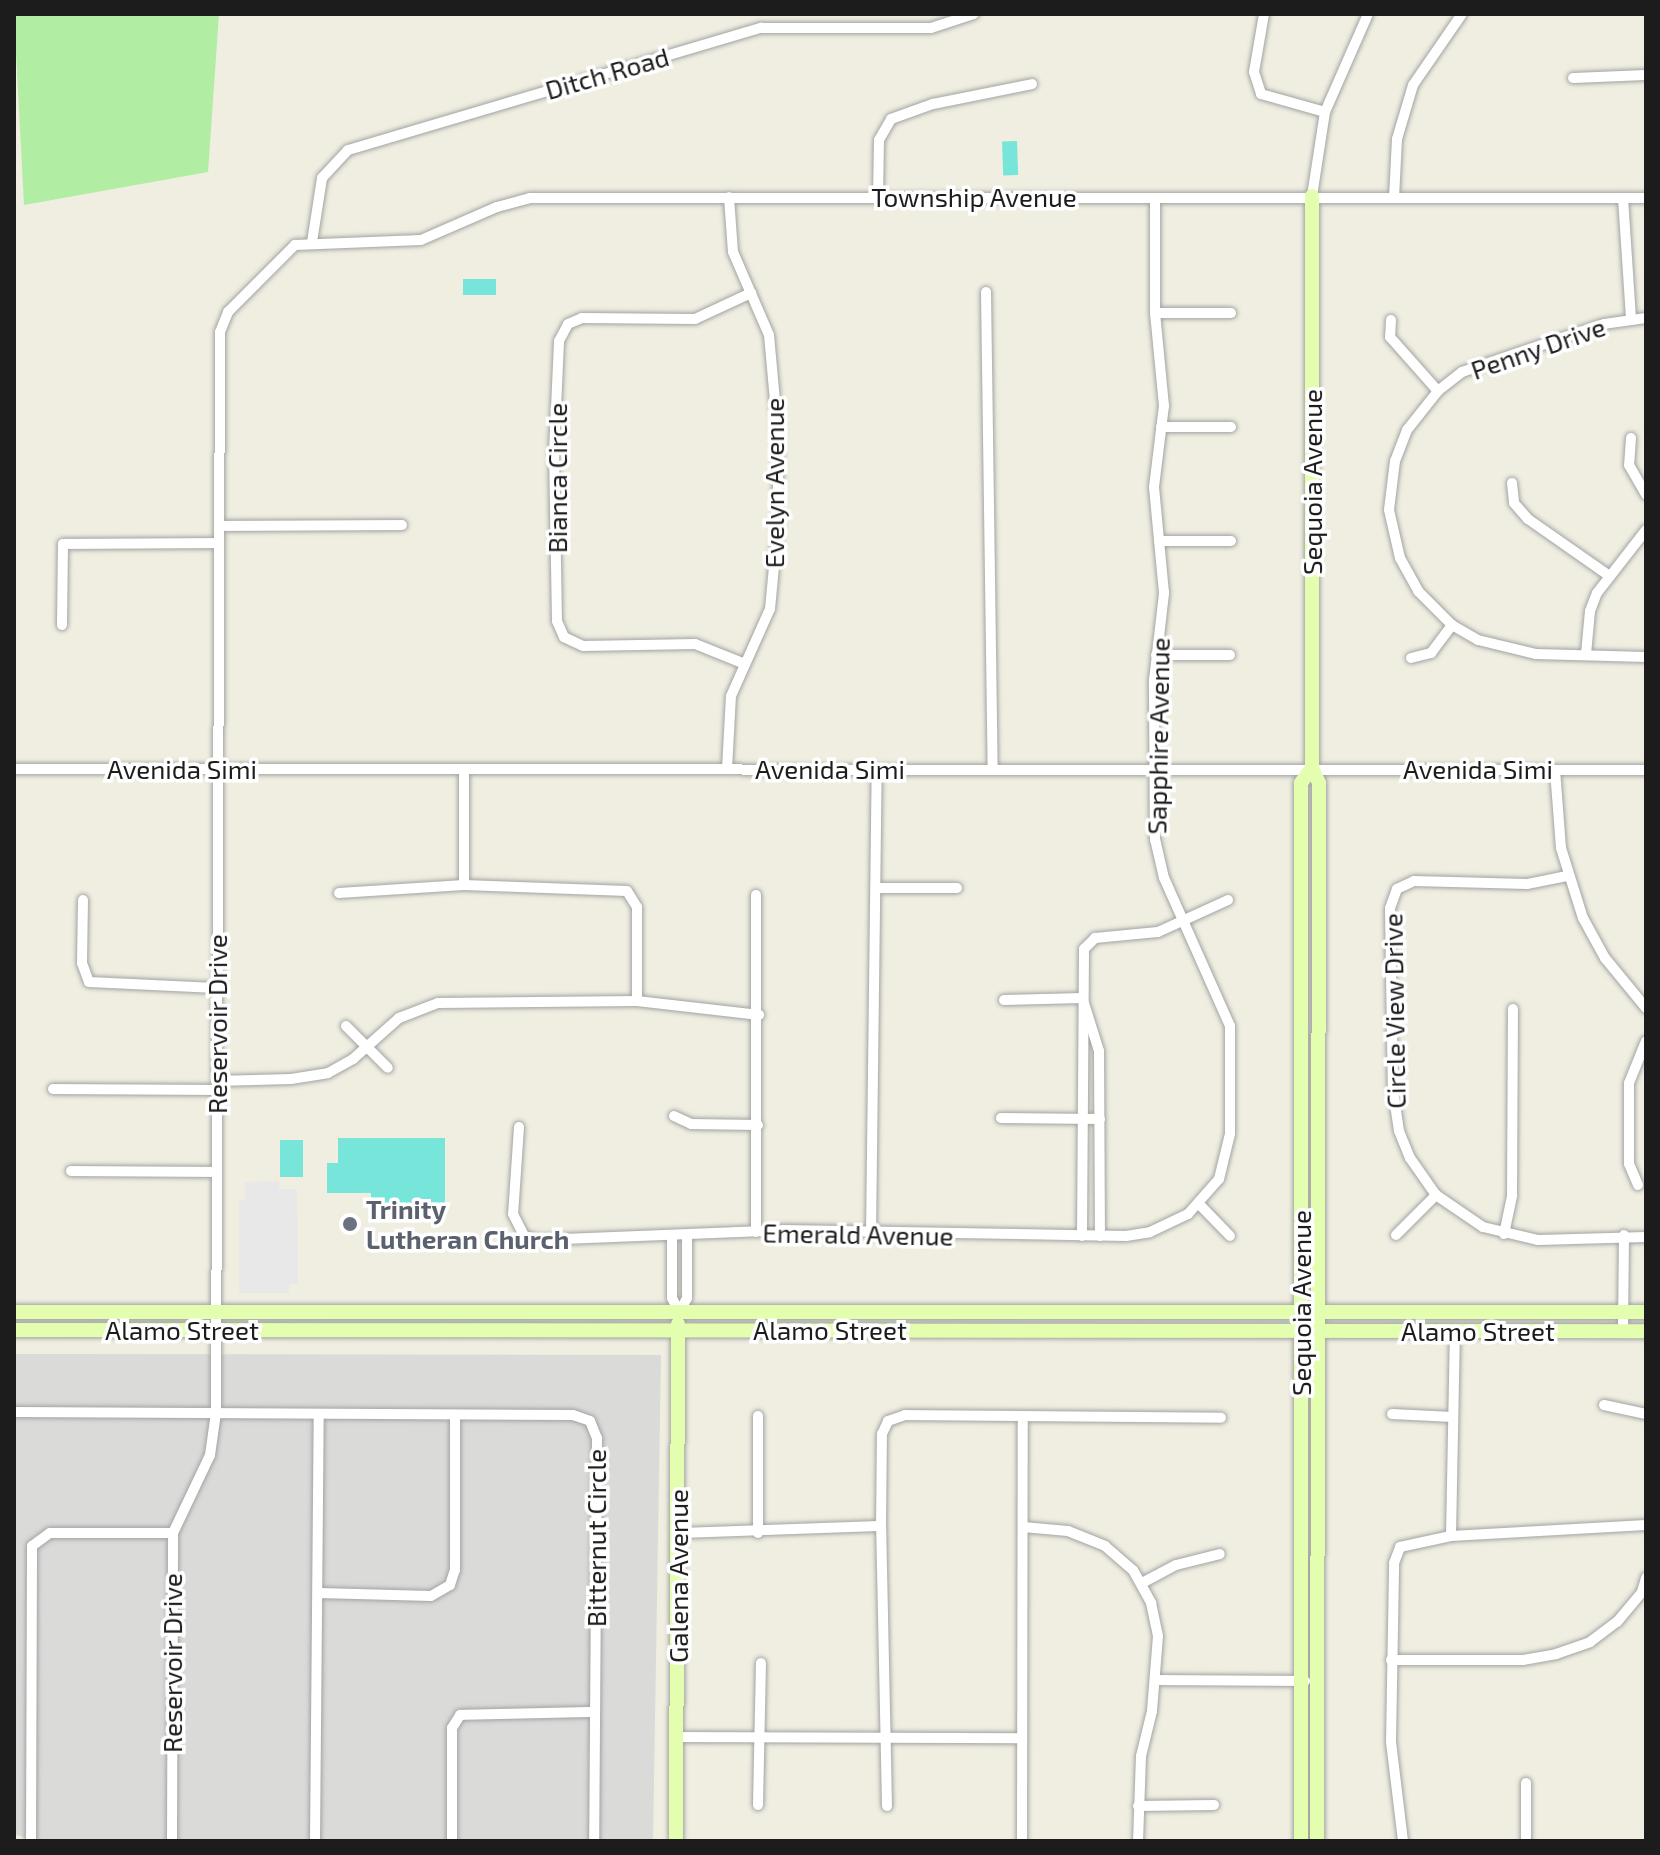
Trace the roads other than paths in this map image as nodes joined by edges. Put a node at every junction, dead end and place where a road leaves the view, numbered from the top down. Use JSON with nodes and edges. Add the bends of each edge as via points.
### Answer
{"nodes":[{"id":1,"x":974,"y":14,"type":"edge"},
{"id":2,"x":1264,"y":14,"type":"edge"},
{"id":3,"x":1368,"y":14,"type":"edge"},
{"id":4,"x":1462,"y":14,"type":"edge"},
{"id":5,"x":1646,"y":75,"type":"edge"},
{"id":6,"x":1573,"y":78,"type":"dead end"},
{"id":7,"x":1032,"y":84,"type":"dead end"},
{"id":8,"x":1325,"y":112,"type":"junction"},
{"id":9,"x":1312,"y":196,"type":"junction"},
{"id":10,"x":729,"y":197,"type":"junction"},
{"id":11,"x":878,"y":197,"type":"junction"},
{"id":12,"x":1155,"y":198,"type":"junction"},
{"id":13,"x":1394,"y":198,"type":"junction"},
{"id":14,"x":1623,"y":198,"type":"junction"},
{"id":15,"x":1646,"y":198,"type":"edge"},
{"id":16,"x":312,"y":242,"type":"junction"},
{"id":17,"x":986,"y":292,"type":"dead end"},
{"id":18,"x":751,"y":293,"type":"junction"},
{"id":19,"x":1155,"y":313,"type":"junction"},
{"id":20,"x":1231,"y":313,"type":"dead end"},
{"id":21,"x":1631,"y":318,"type":"junction"},
{"id":22,"x":1646,"y":318,"type":"edge"},
{"id":23,"x":1391,"y":320,"type":"dead end"},
{"id":24,"x":1438,"y":391,"type":"junction"},
{"id":25,"x":1161,"y":427,"type":"junction"},
{"id":26,"x":1231,"y":427,"type":"dead end"},
{"id":27,"x":1631,"y":438,"type":"dead end"},
{"id":28,"x":1512,"y":483,"type":"dead end"},
{"id":29,"x":1646,"y":494,"type":"edge"},
{"id":30,"x":402,"y":525,"type":"dead end"},
{"id":31,"x":219,"y":526,"type":"junction"},
{"id":32,"x":1646,"y":530,"type":"edge"},
{"id":33,"x":1159,"y":541,"type":"junction"},
{"id":34,"x":1231,"y":541,"type":"dead end"},
{"id":35,"x":219,"y":543,"type":"junction"},
{"id":36,"x":1608,"y":575,"type":"junction"},
{"id":37,"x":62,"y":625,"type":"dead end"},
{"id":38,"x":1452,"y":625,"type":"junction"},
{"id":39,"x":1586,"y":654,"type":"junction"},
{"id":40,"x":1156,"y":655,"type":"junction"},
{"id":41,"x":1230,"y":655,"type":"dead end"},
{"id":42,"x":1646,"y":657,"type":"edge"},
{"id":43,"x":1411,"y":658,"type":"dead end"},
{"id":44,"x":745,"y":664,"type":"junction"},
{"id":45,"x":1312,"y":768,"type":"junction"},
{"id":46,"x":14,"y":769,"type":"edge"},
{"id":47,"x":217,"y":769,"type":"junction"},
{"id":48,"x":464,"y":769,"type":"junction"},
{"id":49,"x":727,"y":769,"type":"junction"},
{"id":50,"x":877,"y":769,"type":"junction"},
{"id":51,"x":993,"y":769,"type":"junction"},
{"id":52,"x":1154,"y":770,"type":"junction"},
{"id":53,"x":1555,"y":770,"type":"junction"},
{"id":54,"x":1646,"y":770,"type":"edge"},
{"id":55,"x":1567,"y":876,"type":"junction"},
{"id":56,"x":464,"y":885,"type":"junction"},
{"id":57,"x":877,"y":888,"type":"junction"},
{"id":58,"x":957,"y":888,"type":"dead end"},
{"id":59,"x":339,"y":893,"type":"dead end"},
{"id":60,"x":756,"y":895,"type":"dead end"},
{"id":61,"x":83,"y":900,"type":"dead end"},
{"id":62,"x":1228,"y":900,"type":"dead end"},
{"id":63,"x":1184,"y":920,"type":"junction"},
{"id":64,"x":216,"y":988,"type":"junction"},
{"id":65,"x":1082,"y":998,"type":"junction"},
{"id":66,"x":1004,"y":1000,"type":"dead end"},
{"id":67,"x":637,"y":1001,"type":"junction"},
{"id":68,"x":1646,"y":1008,"type":"edge"},
{"id":69,"x":1513,"y":1009,"type":"dead end"},
{"id":70,"x":759,"y":1015,"type":"junction"},
{"id":71,"x":346,"y":1026,"type":"dead end"},
{"id":72,"x":1646,"y":1041,"type":"edge"},
{"id":73,"x":366,"y":1048,"type":"junction"},
{"id":74,"x":388,"y":1068,"type":"dead end"},
{"id":75,"x":217,"y":1086,"type":"junction"},
{"id":76,"x":53,"y":1089,"type":"dead end"},
{"id":77,"x":674,"y":1116,"type":"dead end"},
{"id":78,"x":1001,"y":1118,"type":"dead end"},
{"id":79,"x":1083,"y":1119,"type":"junction"},
{"id":80,"x":1100,"y":1119,"type":"junction"},
{"id":81,"x":758,"y":1125,"type":"junction"},
{"id":82,"x":519,"y":1127,"type":"dead end"},
{"id":83,"x":71,"y":1171,"type":"dead end"},
{"id":84,"x":217,"y":1172,"type":"junction"},
{"id":85,"x":1638,"y":1185,"type":"dead end"},
{"id":86,"x":1436,"y":1195,"type":"junction"},
{"id":87,"x":1200,"y":1205,"type":"junction"},
{"id":88,"x":756,"y":1232,"type":"junction"},
{"id":89,"x":1504,"y":1234,"type":"junction"},
{"id":90,"x":687,"y":1235,"type":"junction"},
{"id":91,"x":871,"y":1235,"type":"junction"},
{"id":92,"x":1396,"y":1235,"type":"dead end"},
{"id":93,"x":1624,"y":1235,"type":"junction"},
{"id":94,"x":672,"y":1236,"type":"junction"},
{"id":95,"x":1082,"y":1236,"type":"junction"},
{"id":96,"x":1100,"y":1236,"type":"junction"},
{"id":97,"x":1230,"y":1236,"type":"dead end"},
{"id":98,"x":1646,"y":1237,"type":"edge"},
{"id":99,"x":14,"y":1312,"type":"edge"},
{"id":100,"x":216,"y":1312,"type":"junction"},
{"id":101,"x":679,"y":1312,"type":"junction"},
{"id":102,"x":1624,"y":1312,"type":"junction"},
{"id":103,"x":1646,"y":1312,"type":"edge"},
{"id":104,"x":1317,"y":1313,"type":"junction"},
{"id":105,"x":1301,"y":1314,"type":"junction"},
{"id":106,"x":1316,"y":1329,"type":"junction"},
{"id":107,"x":14,"y":1330,"type":"edge"},
{"id":108,"x":216,"y":1330,"type":"junction"},
{"id":109,"x":677,"y":1330,"type":"junction"},
{"id":110,"x":1300,"y":1330,"type":"junction"},
{"id":111,"x":1455,"y":1331,"type":"junction"},
{"id":112,"x":1623,"y":1331,"type":"junction"},
{"id":113,"x":1646,"y":1331,"type":"edge"},
{"id":114,"x":1604,"y":1405,"type":"dead end"},
{"id":115,"x":14,"y":1412,"type":"edge"},
{"id":116,"x":216,"y":1413,"type":"junction"},
{"id":117,"x":1392,"y":1414,"type":"dead end"},
{"id":118,"x":1646,"y":1414,"type":"edge"},
{"id":119,"x":319,"y":1416,"type":"junction"},
{"id":120,"x":455,"y":1416,"type":"junction"},
{"id":121,"x":758,"y":1416,"type":"dead end"},
{"id":122,"x":1023,"y":1417,"type":"junction"},
{"id":123,"x":1453,"y":1417,"type":"junction"},
{"id":124,"x":1221,"y":1418,"type":"dead end"},
{"id":125,"x":1646,"y":1525,"type":"edge"},
{"id":126,"x":881,"y":1526,"type":"junction"},
{"id":127,"x":1023,"y":1527,"type":"junction"},
{"id":128,"x":173,"y":1533,"type":"junction"},
{"id":129,"x":679,"y":1533,"type":"junction"},
{"id":130,"x":758,"y":1533,"type":"junction"},
{"id":131,"x":1451,"y":1536,"type":"junction"},
{"id":132,"x":1220,"y":1554,"type":"dead end"},
{"id":133,"x":1646,"y":1578,"type":"edge"},
{"id":134,"x":1142,"y":1583,"type":"junction"},
{"id":135,"x":319,"y":1593,"type":"junction"},
{"id":136,"x":1391,"y":1660,"type":"junction"},
{"id":137,"x":761,"y":1663,"type":"dead end"},
{"id":138,"x":1155,"y":1680,"type":"junction"},
{"id":139,"x":1309,"y":1681,"type":"junction"},
{"id":140,"x":595,"y":1712,"type":"junction"},
{"id":141,"x":677,"y":1737,"type":"junction"},
{"id":142,"x":758,"y":1738,"type":"junction"},
{"id":143,"x":1022,"y":1738,"type":"junction"},
{"id":144,"x":884,"y":1739,"type":"junction"},
{"id":145,"x":1526,"y":1783,"type":"dead end"},
{"id":146,"x":758,"y":1805,"type":"dead end"},
{"id":147,"x":1214,"y":1805,"type":"dead end"},
{"id":148,"x":887,"y":1806,"type":"dead end"},
{"id":149,"x":1138,"y":1806,"type":"junction"},
{"id":150,"x":31,"y":1841,"type":"edge"},
{"id":151,"x":172,"y":1841,"type":"edge"},
{"id":152,"x":315,"y":1841,"type":"edge"},
{"id":153,"x":452,"y":1841,"type":"edge"},
{"id":154,"x":594,"y":1841,"type":"edge"},
{"id":155,"x":676,"y":1841,"type":"edge"},
{"id":156,"x":1022,"y":1841,"type":"edge"},
{"id":157,"x":1138,"y":1841,"type":"edge"},
{"id":158,"x":1301,"y":1841,"type":"edge"},
{"id":159,"x":1317,"y":1841,"type":"edge"},
{"id":160,"x":1403,"y":1841,"type":"edge"},
{"id":161,"x":1526,"y":1841,"type":"edge"}],
"edges":[{"from":1,"to":16,"type":"street","name":"Ditch Road","via":[[931,28],[761,28],[348,150],[322,178]]},
{"from":2,"to":8,"type":"street","via":[[1254,72],[1261,94]]},
{"from":3,"to":8,"type":"street"},
{"from":4,"to":13,"type":"street","via":[[1413,85],[1397,139]]},
{"from":5,"to":6,"type":"street"},
{"from":7,"to":11,"type":"street","via":[[933,104],[891,119],[879,140]]},
{"from":8,"to":9,"type":"street"},
{"from":9,"to":12,"type":"street","name":"Township Avenue"},
{"from":9,"to":13,"type":"street","name":"Township Avenue"},
{"from":9,"to":45,"type":"main road","name":"Sequoia Avenue"},
{"from":10,"to":11,"type":"street","name":"Township Avenue"},
{"from":10,"to":16,"type":"street","name":"Township Avenue","via":[[530,198],[421,240]]},
{"from":10,"to":18,"type":"street","name":"Evelyn Avenue","via":[[733,252]]},
{"from":11,"to":12,"type":"street","name":"Township Avenue"},
{"from":12,"to":19,"type":"street","name":"Sapphire Avenue"},
{"from":13,"to":14,"type":"street","name":"Township Avenue"},
{"from":14,"to":15,"type":"street","name":"Township Avenue"},
{"from":14,"to":21,"type":"street"},
{"from":16,"to":31,"type":"street","name":"Reservoir Drive","via":[[290,249],[221,324]]},
{"from":17,"to":51,"type":"street"},
{"from":18,"to":44,"type":"street","name":"Evelyn Avenue","via":[[765,320],[773,366],[778,524],[770,609]]},
{"from":18,"to":44,"type":"street","name":"Bianca Circle","via":[[695,319],[582,318],[568,324],[559,341],[554,452],[557,621],[564,637],[583,646],[695,644]]},
{"from":19,"to":20,"type":"street"},
{"from":19,"to":25,"type":"street","name":"Sapphire Avenue","via":[[1164,382]]},
{"from":21,"to":22,"type":"street","name":"Penny Drive"},
{"from":21,"to":24,"type":"street","name":"Penny Drive","via":[[1490,359]]},
{"from":23,"to":24,"type":"street","via":[[1390,337]]},
{"from":24,"to":38,"type":"street","name":"Penny Drive","via":[[1400,445],[1389,510],[1408,575]]},
{"from":25,"to":26,"type":"street"},
{"from":25,"to":33,"type":"street","name":"Sapphire Avenue","via":[[1154,487]]},
{"from":27,"to":29,"type":"street","via":[[1629,465]]},
{"from":28,"to":36,"type":"street","via":[[1514,503],[1528,519]]},
{"from":30,"to":31,"type":"street"},
{"from":31,"to":35,"type":"street","name":"Reservoir Drive"},
{"from":32,"to":36,"type":"street"},
{"from":33,"to":34,"type":"street"},
{"from":33,"to":40,"type":"street","name":"Sapphire Avenue","via":[[1164,593]]},
{"from":35,"to":37,"type":"street","via":[[63,544]]},
{"from":35,"to":47,"type":"street","name":"Reservoir Drive"},
{"from":36,"to":39,"type":"street","via":[[1590,611]]},
{"from":38,"to":39,"type":"street","name":"Penny Drive","via":[[1509,650]]},
{"from":38,"to":43,"type":"street","via":[[1431,653]]},
{"from":39,"to":42,"type":"street","name":"Penny Drive"},
{"from":40,"to":41,"type":"street"},
{"from":40,"to":52,"type":"street","name":"Sapphire Avenue"},
{"from":44,"to":49,"type":"street","name":"Evelyn Avenue","via":[[729,710]]},
{"from":45,"to":52,"type":"street","name":"Avenida Simi"},
{"from":45,"to":53,"type":"street","name":"Avenida Simi"},
{"from":45,"to":104,"type":"main road","name":"Sequoia Avenue","via":[[1319,783]]},
{"from":45,"to":105,"type":"main road","name":"Sequoia Avenue","via":[[1301,783]]},
{"from":46,"to":47,"type":"street","name":"Avenida Simi"},
{"from":47,"to":48,"type":"street","name":"Avenida Simi"},
{"from":47,"to":64,"type":"street","name":"Reservoir Drive"},
{"from":48,"to":49,"type":"street","name":"Avenida Simi"},
{"from":48,"to":56,"type":"street"},
{"from":49,"to":50,"type":"street","name":"Avenida Simi"},
{"from":50,"to":51,"type":"street","name":"Avenida Simi"},
{"from":50,"to":57,"type":"street"},
{"from":51,"to":52,"type":"street","name":"Avenida Simi"},
{"from":52,"to":63,"type":"street","name":"Sapphire Avenue","via":[[1159,862]]},
{"from":53,"to":54,"type":"street","name":"Avenida Simi"},
{"from":53,"to":55,"type":"street","via":[[1557,824]]},
{"from":55,"to":68,"type":"street","via":[[1605,958]]},
{"from":55,"to":86,"type":"street","name":"Circle View Drive","via":[[1527,884],[1414,881],[1392,896],[1394,1109],[1410,1158]]},
{"from":56,"to":59,"type":"street"},
{"from":56,"to":67,"type":"street","via":[[627,891],[637,907]]},
{"from":57,"to":58,"type":"street"},
{"from":57,"to":91,"type":"street"},
{"from":60,"to":70,"type":"street"},
{"from":61,"to":64,"type":"street","via":[[82,963],[89,982]]},
{"from":62,"to":63,"type":"street"},
{"from":63,"to":65,"type":"street","via":[[1140,936],[1088,943]]},
{"from":63,"to":87,"type":"street","name":"Sapphire Avenue","via":[[1223,1004],[1233,1049],[1229,1150],[1219,1179]]},
{"from":64,"to":75,"type":"street","name":"Reservoir Drive"},
{"from":65,"to":66,"type":"street"},
{"from":65,"to":79,"type":"street"},
{"from":65,"to":80,"type":"street","via":[[1097,1034]]},
{"from":67,"to":70,"type":"street"},
{"from":67,"to":73,"type":"street","via":[[438,1003],[399,1018]]},
{"from":69,"to":89,"type":"street","via":[[1512,1195]]},
{"from":70,"to":81,"type":"street"},
{"from":71,"to":73,"type":"street"},
{"from":72,"to":85,"type":"street","via":[[1629,1083],[1629,1164]]},
{"from":73,"to":74,"type":"street"},
{"from":73,"to":75,"type":"street","via":[[342,1066],[311,1077]]},
{"from":75,"to":76,"type":"street"},
{"from":75,"to":84,"type":"street","name":"Reservoir Drive"},
{"from":77,"to":81,"type":"street","via":[[691,1124]]},
{"from":78,"to":79,"type":"street"},
{"from":79,"to":80,"type":"street"},
{"from":79,"to":95,"type":"street"},
{"from":80,"to":96,"type":"street"},
{"from":81,"to":88,"type":"street"},
{"from":82,"to":94,"type":"street","name":"Emerald Avenue","via":[[515,1225],[524,1236]]},
{"from":83,"to":84,"type":"street"},
{"from":84,"to":100,"type":"street","name":"Reservoir Drive"},
{"from":86,"to":89,"type":"street","name":"Circle View Drive","via":[[1466,1218]]},
{"from":86,"to":92,"type":"street"},
{"from":87,"to":96,"type":"street","name":"Emerald Avenue","via":[[1150,1232]]},
{"from":87,"to":97,"type":"street"},
{"from":88,"to":90,"type":"street","name":"Emerald Avenue"},
{"from":88,"to":91,"type":"street","name":"Emerald Avenue"},
{"from":89,"to":93,"type":"street","name":"Circle View Drive","via":[[1538,1240]]},
{"from":90,"to":94,"type":"street","name":"Emerald Avenue"},
{"from":90,"to":101,"type":"street","name":"Galena Avenue","via":[[687,1298]]},
{"from":91,"to":95,"type":"street","name":"Emerald Avenue"},
{"from":93,"to":98,"type":"street","name":"Circle View Drive"},
{"from":93,"to":102,"type":"street"},
{"from":94,"to":101,"type":"street","name":"Galena Avenue","via":[[672,1298]]},
{"from":95,"to":96,"type":"street","name":"Emerald Avenue"},
{"from":99,"to":100,"type":"main road","name":"Alamo Street"},
{"from":100,"to":101,"type":"main road","name":"Alamo Street"},
{"from":100,"to":108,"type":"street","name":"Reservoir Drive"},
{"from":101,"to":105,"type":"main road","name":"Alamo Street"},
{"from":101,"to":109,"type":"main road","name":"Galena Avenue"},
{"from":102,"to":103,"type":"main road","name":"Alamo Street"},
{"from":102,"to":104,"type":"main road","name":"Alamo Street"},
{"from":102,"to":112,"type":"street"},
{"from":104,"to":105,"type":"main road","name":"Alamo Street"},
{"from":104,"to":106,"type":"main road","name":"Sequoia Avenue"},
{"from":105,"to":110,"type":"main road","name":"Sequoia Avenue"},
{"from":106,"to":110,"type":"main road","name":"Alamo Street"},
{"from":106,"to":111,"type":"main road","name":"Alamo Street"},
{"from":106,"to":139,"type":"main road","name":"Sequoia Avenue"},
{"from":107,"to":108,"type":"main road","name":"Alamo Street"},
{"from":108,"to":109,"type":"main road","name":"Alamo Street"},
{"from":108,"to":116,"type":"street","name":"Reservoir Drive"},
{"from":109,"to":110,"type":"main road","name":"Alamo Street"},
{"from":109,"to":129,"type":"main road","name":"Galena Avenue"},
{"from":110,"to":139,"type":"main road","name":"Sequoia Avenue"},
{"from":111,"to":112,"type":"main road","name":"Alamo Street"},
{"from":111,"to":123,"type":"street"},
{"from":112,"to":113,"type":"main road","name":"Alamo Street"},
{"from":114,"to":118,"type":"street"},
{"from":115,"to":116,"type":"street","name":"Bitternut Circle"},
{"from":116,"to":119,"type":"street","name":"Bitternut Circle"},
{"from":116,"to":128,"type":"street","name":"Reservoir Drive","via":[[210,1455]]},
{"from":117,"to":123,"type":"street"},
{"from":119,"to":120,"type":"street","name":"Bitternut Circle"},
{"from":119,"to":135,"type":"street"},
{"from":120,"to":135,"type":"street","via":[[455,1570],[450,1585],[431,1596]]},
{"from":120,"to":140,"type":"street","name":"Bitternut Circle","via":[[573,1415],[596,1429]]},
{"from":121,"to":130,"type":"street"},
{"from":122,"to":124,"type":"street"},
{"from":122,"to":126,"type":"street","via":[[905,1415],[888,1421],[882,1434]]},
{"from":122,"to":127,"type":"street"},
{"from":123,"to":131,"type":"street"},
{"from":125,"to":131,"type":"street"},
{"from":126,"to":130,"type":"street"},
{"from":126,"to":144,"type":"street"},
{"from":127,"to":134,"type":"street","via":[[1092,1539],[1121,1558]]},
{"from":127,"to":143,"type":"street"},
{"from":128,"to":150,"type":"street","via":[[50,1533],[32,1546]]},
{"from":128,"to":151,"type":"street","name":"Reservoir Drive"},
{"from":129,"to":130,"type":"street"},
{"from":129,"to":141,"type":"main road","name":"Galena Avenue"},
{"from":131,"to":136,"type":"street","via":[[1408,1543],[1395,1555]]},
{"from":132,"to":134,"type":"street","via":[[1176,1565]]},
{"from":133,"to":136,"type":"street","via":[[1642,1592],[1617,1622],[1566,1651],[1523,1660]]},
{"from":134,"to":138,"type":"street","via":[[1156,1622]]},
{"from":135,"to":152,"type":"street"},
{"from":136,"to":160,"type":"street","via":[[1391,1742]]},
{"from":137,"to":142,"type":"street"},
{"from":138,"to":139,"type":"street"},
{"from":138,"to":149,"type":"street"},
{"from":139,"to":158,"type":"main road","name":"Sequoia Avenue"},
{"from":139,"to":159,"type":"main road","name":"Sequoia Avenue"},
{"from":140,"to":153,"type":"street","via":[[460,1715],[452,1728]]},
{"from":140,"to":154,"type":"street","name":"Bitternut Circle"},
{"from":141,"to":142,"type":"street"},
{"from":141,"to":155,"type":"main road","name":"Galena Avenue"},
{"from":142,"to":144,"type":"street"},
{"from":142,"to":146,"type":"street"},
{"from":143,"to":144,"type":"street"},
{"from":143,"to":156,"type":"street"},
{"from":144,"to":148,"type":"street"},
{"from":145,"to":161,"type":"street"},
{"from":147,"to":149,"type":"street"},
{"from":149,"to":157,"type":"street"}]}
